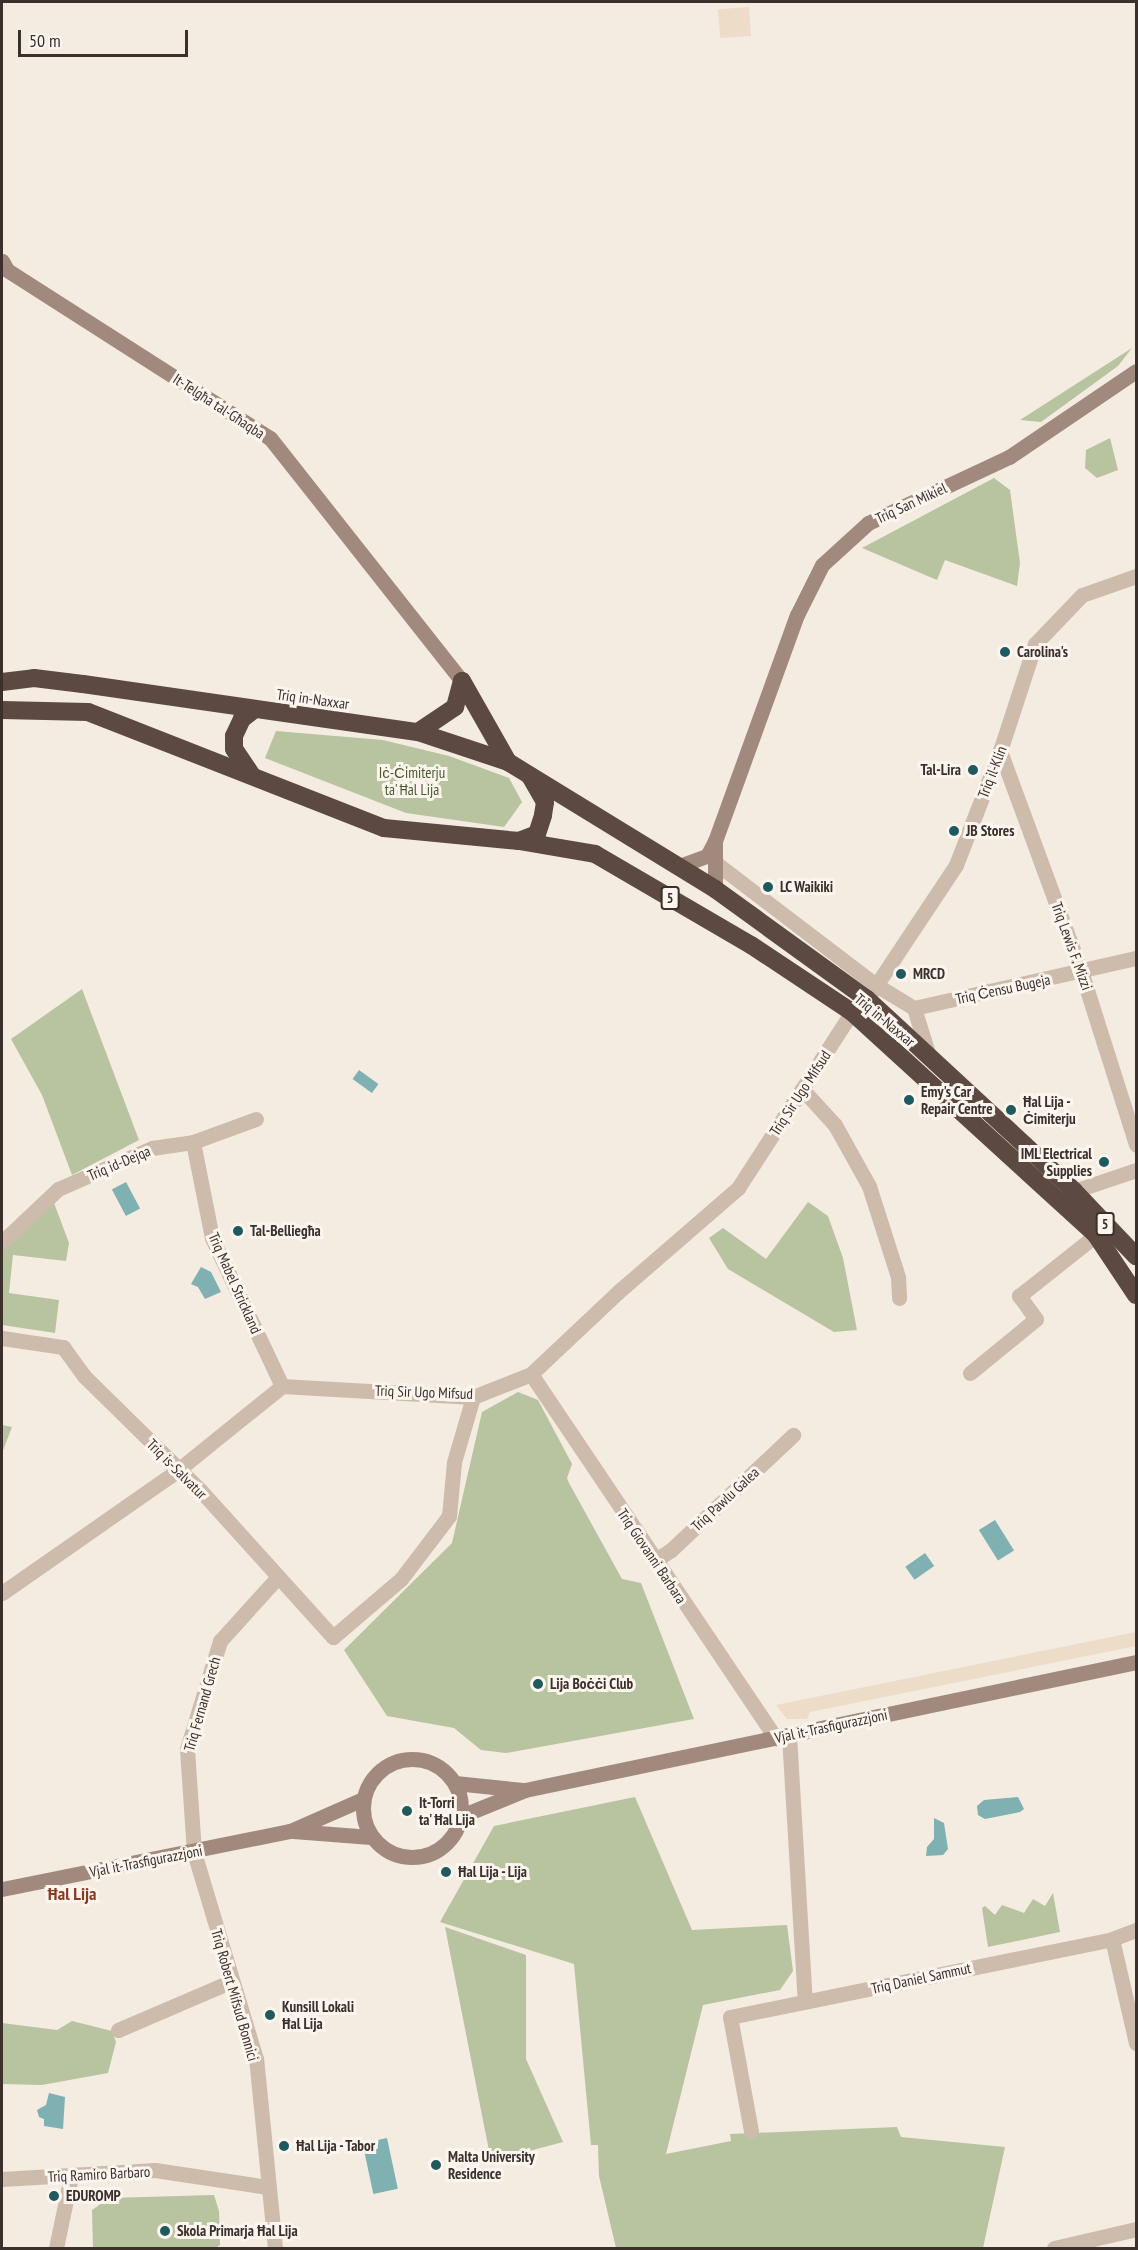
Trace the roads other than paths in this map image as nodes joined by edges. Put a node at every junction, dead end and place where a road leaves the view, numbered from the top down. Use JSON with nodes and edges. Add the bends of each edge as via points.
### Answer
{"nodes":[{"id":1,"x":2,"y":261,"type":"edge"},
{"id":2,"x":1137,"y":372,"type":"edge"},
{"id":3,"x":1137,"y":576,"type":"edge"},
{"id":4,"x":462,"y":681,"type":"junction"},
{"id":5,"x":2,"y":682,"type":"edge"},
{"id":6,"x":255,"y":709,"type":"junction"},
{"id":7,"x":2,"y":710,"type":"edge"},
{"id":8,"x":418,"y":732,"type":"junction"},
{"id":9,"x":1000,"y":751,"type":"junction"},
{"id":10,"x":508,"y":762,"type":"junction"},
{"id":11,"x":251,"y":774,"type":"junction"},
{"id":12,"x":530,"y":775,"type":"junction"},
{"id":13,"x":519,"y":841,"type":"junction"},
{"id":14,"x":715,"y":842,"type":"junction"},
{"id":15,"x":717,"y":864,"type":"junction"},
{"id":16,"x":679,"y":866,"type":"junction"},
{"id":17,"x":715,"y":889,"type":"junction"},
{"id":18,"x":1137,"y":958,"type":"edge"},
{"id":19,"x":1082,"y":971,"type":"junction"},
{"id":20,"x":872,"y":992,"type":"junction"},
{"id":21,"x":914,"y":1008,"type":"junction"},
{"id":22,"x":852,"y":1012,"type":"junction"},
{"id":23,"x":928,"y":1053,"type":"junction"},
{"id":24,"x":802,"y":1089,"type":"junction"},
{"id":25,"x":256,"y":1119,"type":"dead end"},
{"id":26,"x":193,"y":1142,"type":"junction"},
{"id":27,"x":1137,"y":1144,"type":"edge"},
{"id":28,"x":1137,"y":1170,"type":"edge"},
{"id":29,"x":1074,"y":1191,"type":"junction"},
{"id":30,"x":1096,"y":1235,"type":"junction"},
{"id":31,"x":2,"y":1242,"type":"edge"},
{"id":32,"x":1137,"y":1256,"type":"edge"},
{"id":33,"x":1137,"y":1295,"type":"edge"},
{"id":34,"x":899,"y":1298,"type":"dead end"},
{"id":35,"x":2,"y":1338,"type":"edge"},
{"id":36,"x":970,"y":1373,"type":"dead end"},
{"id":37,"x":531,"y":1374,"type":"junction"},
{"id":38,"x":282,"y":1386,"type":"junction"},
{"id":39,"x":473,"y":1397,"type":"junction"},
{"id":40,"x":793,"y":1435,"type":"dead end"},
{"id":41,"x":178,"y":1470,"type":"junction"},
{"id":42,"x":654,"y":1561,"type":"junction"},
{"id":43,"x":277,"y":1578,"type":"junction"},
{"id":44,"x":2,"y":1593,"type":"edge"},
{"id":45,"x":1137,"y":1662,"type":"edge"},
{"id":46,"x":782,"y":1736,"type":"junction"},
{"id":47,"x":455,"y":1783,"type":"junction"},
{"id":48,"x":525,"y":1790,"type":"junction"},
{"id":49,"x":363,"y":1799,"type":"junction"},
{"id":50,"x":461,"y":1816,"type":"junction"},
{"id":51,"x":290,"y":1831,"type":"junction"},
{"id":52,"x":370,"y":1836,"type":"junction"},
{"id":53,"x":194,"y":1852,"type":"junction"},
{"id":54,"x":2,"y":1889,"type":"edge"},
{"id":55,"x":1137,"y":1930,"type":"edge"},
{"id":56,"x":1112,"y":1939,"type":"junction"},
{"id":57,"x":230,"y":1982,"type":"junction"},
{"id":58,"x":805,"y":2002,"type":"junction"},
{"id":59,"x":118,"y":2030,"type":"dead end"},
{"id":60,"x":1137,"y":2043,"type":"edge"},
{"id":61,"x":751,"y":2131,"type":"dead end"},
{"id":62,"x":71,"y":2176,"type":"junction"},
{"id":63,"x":2,"y":2179,"type":"edge"},
{"id":64,"x":268,"y":2187,"type":"junction"},
{"id":65,"x":1137,"y":2229,"type":"edge"},
{"id":66,"x":1099,"y":2243,"type":"edge"},
{"id":67,"x":56,"y":2248,"type":"edge"},
{"id":68,"x":275,"y":2248,"type":"edge"},
{"id":69,"x":1053,"y":2248,"type":"edge"}],
"edges":[{"from":1,"to":4,"type":"street","name":"It-Telgħa tal-Għaqba","via":[[7,270],[270,438]]},
{"from":2,"to":14,"type":"street","name":"Triq San Mikiel","via":[[1009,457],[868,523],[822,565],[797,615]]},
{"from":3,"to":9,"type":"street","name":"Triq il-Klin","via":[[1082,596],[1035,644]]},
{"from":4,"to":8,"type":"highway","via":[[455,708]]},
{"from":4,"to":10,"type":"highway"},
{"from":5,"to":6,"type":"highway","name":"Triq in-Naxxar","number":"5","via":[[34,678]]},
{"from":6,"to":8,"type":"highway","name":"Triq in-Naxxar","number":"5"},
{"from":6,"to":11,"type":"highway","via":[[242,719],[234,736],[234,749]]},
{"from":7,"to":11,"type":"highway","name":"Triq in-Naxxar","number":"5","via":[[88,712]]},
{"from":8,"to":10,"type":"highway","name":"Triq in-Naxxar","number":"5"},
{"from":9,"to":19,"type":"street","name":"Triq Lewis F. Mizzi"},
{"from":9,"to":20,"type":"street","name":"Triq il-Klin","via":[[956,865]]},
{"from":10,"to":12,"type":"highway","name":"Triq in-Naxxar","number":"5"},
{"from":11,"to":13,"type":"highway","name":"Triq in-Naxxar","number":"5","via":[[384,828]]},
{"from":12,"to":13,"type":"highway","via":[[545,802],[543,815],[537,834]]},
{"from":12,"to":16,"type":"highway","name":"Triq in-Naxxar","number":"5"},
{"from":13,"to":22,"type":"highway","name":"Triq in-Naxxar","number":"5","via":[[595,854],[751,945]]},
{"from":14,"to":15,"type":"street","name":"Triq San Mikiel"},
{"from":14,"to":16,"type":"street","name":"Triq San Mikiel","via":[[706,856]]},
{"from":15,"to":17,"type":"street","name":"Triq San Mikiel"},
{"from":15,"to":20,"type":"street","name":"Triq in-Naxxar"},
{"from":16,"to":17,"type":"highway","name":"Triq in-Naxxar","number":"5"},
{"from":17,"to":20,"type":"highway","name":"Triq in-Naxxar","number":"5"},
{"from":18,"to":19,"type":"street","name":"Triq Ċensu Bugeja"},
{"from":19,"to":21,"type":"street","name":"Triq Ċensu Bugeja"},
{"from":19,"to":27,"type":"street","name":"Triq Lewis F. Mizzi"},
{"from":20,"to":21,"type":"street","name":"Triq in-Naxxar"},
{"from":20,"to":23,"type":"highway","name":"Triq in-Naxxar","number":"5"},
{"from":21,"to":23,"type":"street"},
{"from":22,"to":24,"type":"street","name":"Triq Sir Ugo Mifsud"},
{"from":22,"to":30,"type":"highway","name":"Triq in-Naxxar","number":"5"},
{"from":23,"to":29,"type":"highway","name":"Triq in-Naxxar","number":"5"},
{"from":24,"to":34,"type":"street","via":[[835,1125],[869,1186],[898,1277]]},
{"from":24,"to":37,"type":"street","name":"Triq Sir Ugo Mifsud","via":[[738,1188]]},
{"from":25,"to":26,"type":"street","name":"Triq id-Dejqa"},
{"from":26,"to":31,"type":"street","name":"Triq id-Dejqa","via":[[152,1148],[58,1189]]},
{"from":26,"to":38,"type":"street","name":"Triq Mabel Strickland","via":[[212,1238]]},
{"from":28,"to":29,"type":"street"},
{"from":29,"to":32,"type":"highway","name":"Triq in-Naxxar","number":"5"},
{"from":30,"to":33,"type":"highway","name":"Triq in-Naxxar","number":"5"},
{"from":30,"to":36,"type":"street","via":[[1019,1296],[1036,1319]]},
{"from":35,"to":41,"type":"street","name":"Triq is-Salvatur","via":[[63,1347],[84,1376]]},
{"from":37,"to":39,"type":"street","name":"Triq Sir Ugo Mifsud"},
{"from":37,"to":42,"type":"street","name":"Triq Giovanni Barbara"},
{"from":38,"to":39,"type":"street","name":"Triq Sir Ugo Mifsud"},
{"from":38,"to":41,"type":"street"},
{"from":39,"to":43,"type":"street","name":"Triq is-Salvatur","via":[[454,1461],[449,1516],[401,1579],[333,1637]]},
{"from":40,"to":42,"type":"street","name":"Triq Pawlu Galea","via":[[671,1550]]},
{"from":41,"to":43,"type":"street","name":"Triq is-Salvatur"},
{"from":41,"to":44,"type":"street"},
{"from":42,"to":46,"type":"street","name":"Triq Giovanni Barbara"},
{"from":43,"to":53,"type":"street","name":"Triq Fernand Grech","via":[[220,1641],[187,1749]]},
{"from":45,"to":46,"type":"street","name":"Vjal it-Trasfigurazzjoni"},
{"from":46,"to":48,"type":"street","name":"Vjal it-Trasfigurazzjoni"},
{"from":46,"to":58,"type":"street"},
{"from":47,"to":48,"type":"street","name":"Vjal it-Trasfigurazzjoni"},
{"from":47,"to":49,"type":"street","via":[[431,1762],[400,1760],[373,1777]]},
{"from":47,"to":50,"type":"street","via":[[461,1799]]},
{"from":48,"to":50,"type":"street","name":"Vjal it-Trasfigurazzjoni"},
{"from":49,"to":51,"type":"street","name":"Vjal it-Trasfigurazzjoni"},
{"from":49,"to":52,"type":"street","via":[[364,1822]]},
{"from":50,"to":52,"type":"street","via":[[444,1846],[418,1858],[397,1856]]},
{"from":51,"to":52,"type":"street","name":"Vjal it-Trasfigurazzjoni"},
{"from":51,"to":53,"type":"street","name":"Vjal it-Trasfigurazzjoni"},
{"from":53,"to":54,"type":"street","name":"Vjal it-Trasfigurazzjoni"},
{"from":53,"to":57,"type":"street","name":"Triq Robert Mifsud Bonnici"},
{"from":55,"to":56,"type":"street","name":"Triq Daniel Sammut"},
{"from":56,"to":58,"type":"street","name":"Triq Daniel Sammut"},
{"from":56,"to":60,"type":"street"},
{"from":57,"to":59,"type":"street"},
{"from":57,"to":64,"type":"street","name":"Triq Robert Mifsud Bonnici","via":[[256,2060]]},
{"from":58,"to":61,"type":"street","name":"Triq Daniel Sammut","via":[[730,2017]]},
{"from":62,"to":63,"type":"street","name":"Triq Ramiro Barbaro"},
{"from":62,"to":64,"type":"street","name":"Triq Ramiro Barbaro","via":[[155,2170]]},
{"from":62,"to":67,"type":"street"},
{"from":64,"to":68,"type":"street","name":"Triq Robert Mifsud Bonnici"},
{"from":65,"to":66,"type":"street"},
{"from":66,"to":69,"type":"street"}]}
